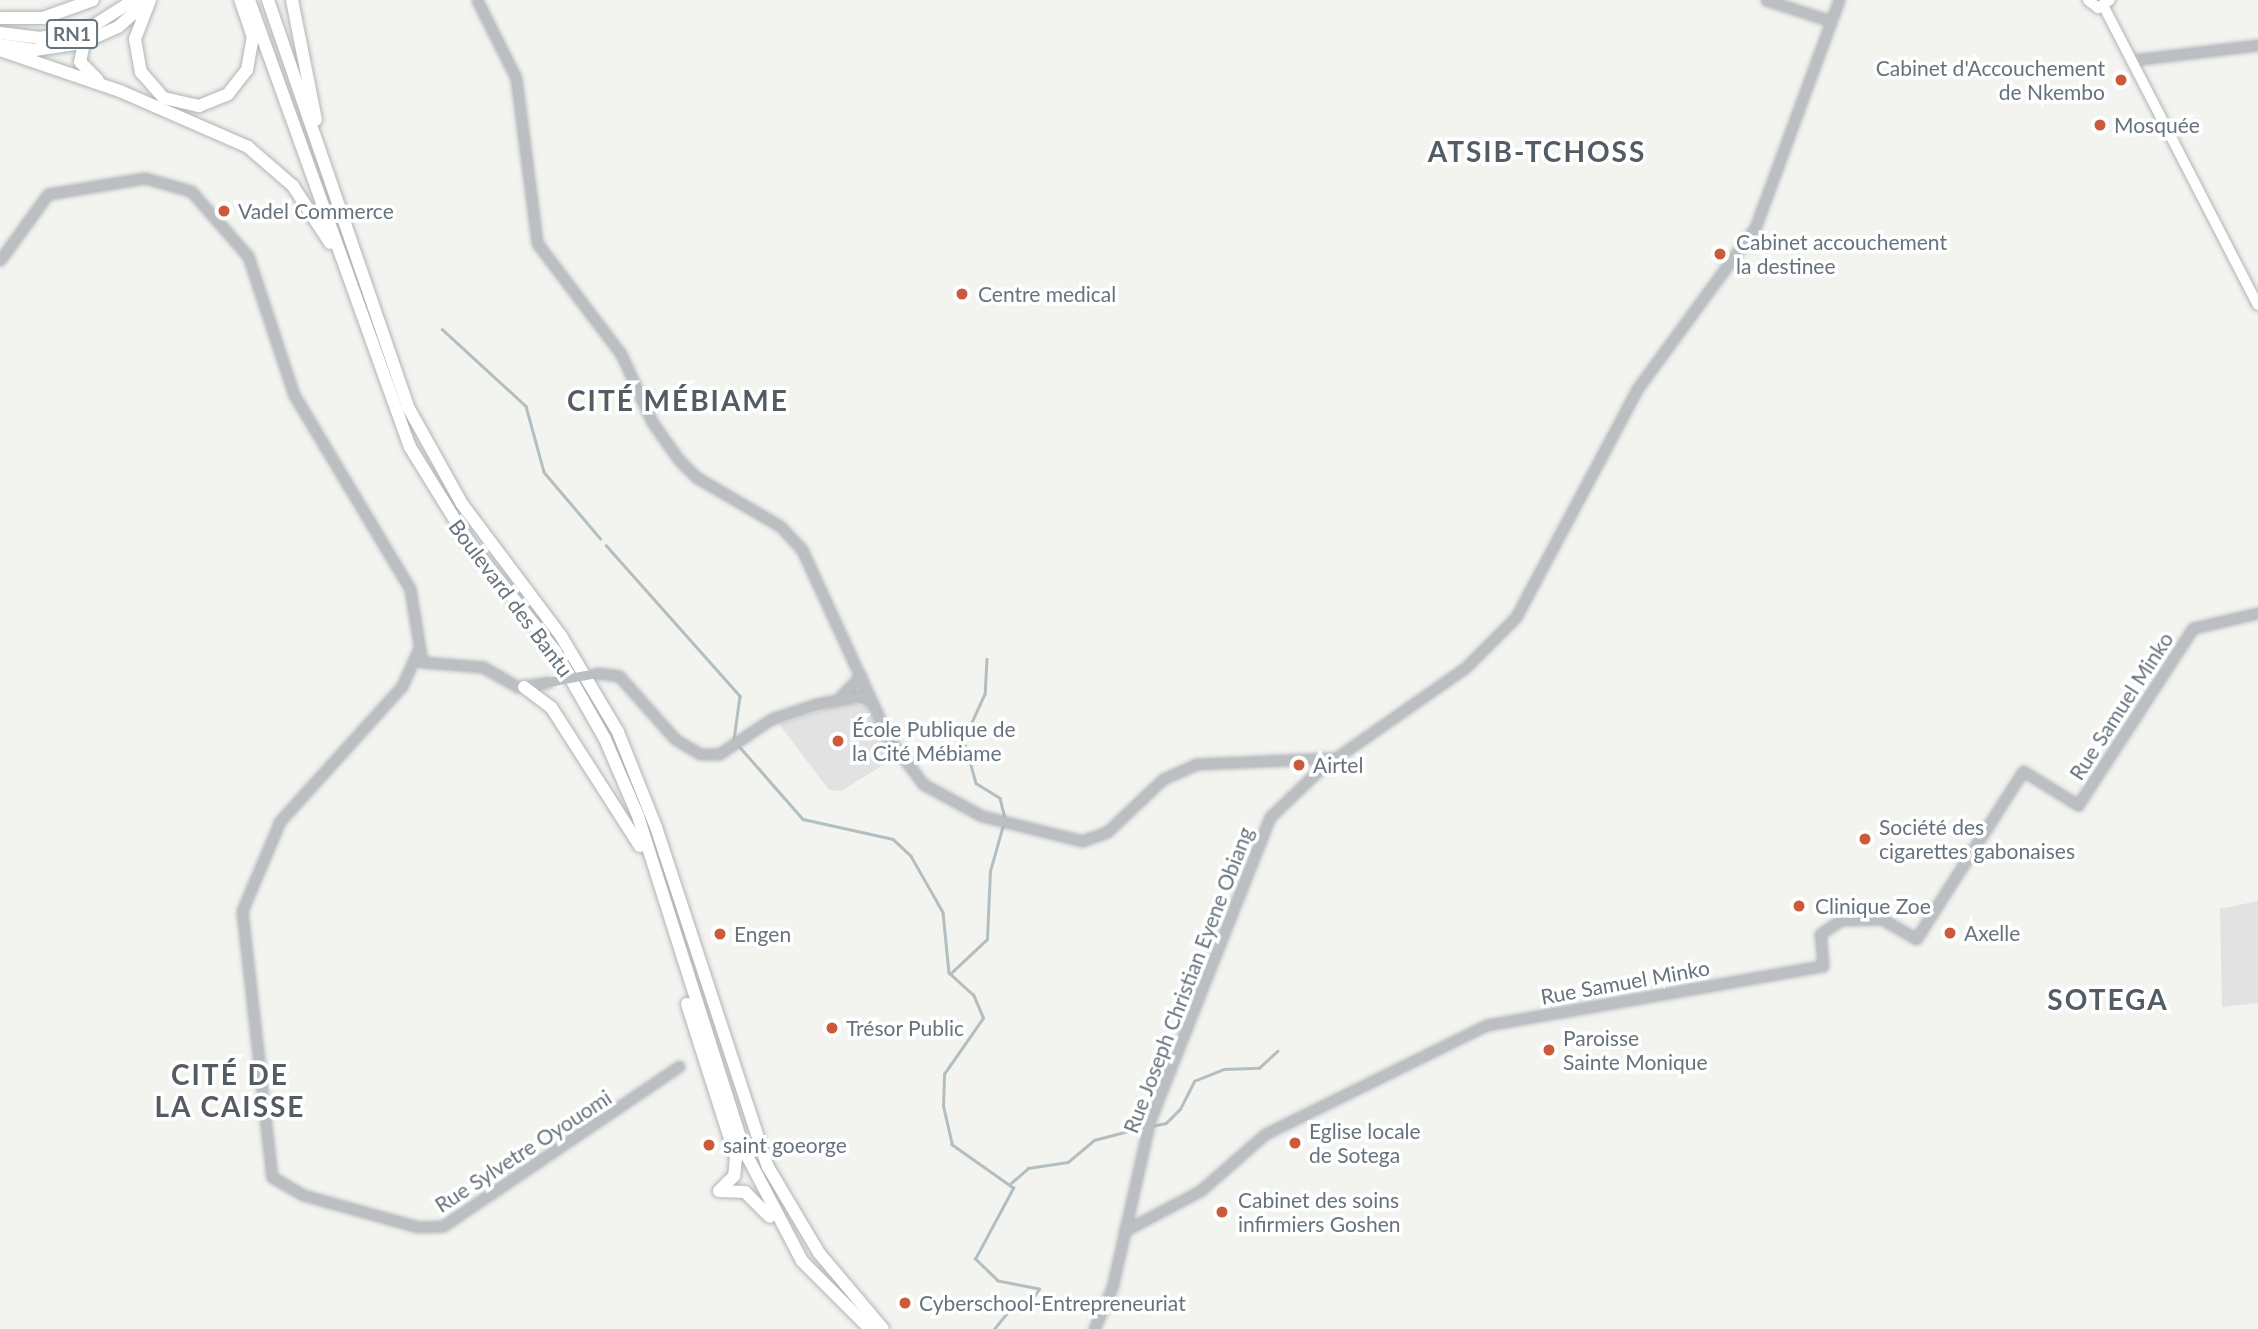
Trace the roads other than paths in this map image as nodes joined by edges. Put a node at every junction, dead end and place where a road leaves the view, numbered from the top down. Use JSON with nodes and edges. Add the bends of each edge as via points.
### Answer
{"nodes":[{"id":1,"x":93,"y":0,"type":"edge"},
{"id":2,"x":149,"y":0,"type":"edge"},
{"id":3,"x":240,"y":0,"type":"edge"},
{"id":4,"x":249,"y":0,"type":"edge"},
{"id":5,"x":268,"y":0,"type":"edge"},
{"id":6,"x":292,"y":0,"type":"edge"},
{"id":7,"x":477,"y":0,"type":"edge"},
{"id":8,"x":1766,"y":0,"type":"edge"},
{"id":9,"x":1839,"y":0,"type":"edge"},
{"id":10,"x":2088,"y":0,"type":"edge"},
{"id":11,"x":131,"y":3,"type":"edge"},
{"id":12,"x":2107,"y":4,"type":"edge"},
{"id":13,"x":0,"y":18,"type":"edge"},
{"id":14,"x":1831,"y":21,"type":"junction"},
{"id":15,"x":0,"y":33,"type":"edge"},
{"id":16,"x":82,"y":43,"type":"junction"},
{"id":17,"x":0,"y":45,"type":"edge"},
{"id":18,"x":2258,"y":45,"type":"edge"},
{"id":19,"x":0,"y":50,"type":"edge"},
{"id":20,"x":2132,"y":60,"type":"junction"},
{"id":21,"x":120,"y":91,"type":"junction"},
{"id":22,"x":337,"y":209,"type":"junction"},
{"id":23,"x":336,"y":248,"type":"junction"},
{"id":24,"x":0,"y":260,"type":"edge"},
{"id":25,"x":2258,"y":305,"type":"edge"},
{"id":26,"x":2258,"y":613,"type":"edge"},
{"id":27,"x":419,"y":648,"type":"junction"},
{"id":28,"x":436,"y":663,"type":"junction"},
{"id":29,"x":860,"y":675,"type":"junction"},
{"id":30,"x":408,"y":678,"type":"junction"},
{"id":31,"x":548,"y":682,"type":"junction"},
{"id":32,"x":524,"y":687,"type":"junction"},
{"id":33,"x":839,"y":698,"type":"junction"},
{"id":34,"x":546,"y":701,"type":"junction"},
{"id":35,"x":873,"y":704,"type":"junction"},
{"id":36,"x":1338,"y":757,"type":"junction"},
{"id":37,"x":1304,"y":759,"type":"junction"},
{"id":38,"x":1308,"y":779,"type":"junction"},
{"id":39,"x":658,"y":888,"type":"junction"},
{"id":40,"x":690,"y":990,"type":"junction"},
{"id":41,"x":679,"y":1066,"type":"dead end"},
{"id":42,"x":1130,"y":1199,"type":"junction"},
{"id":43,"x":1153,"y":1215,"type":"junction"},
{"id":44,"x":781,"y":1228,"type":"junction"},
{"id":45,"x":1123,"y":1232,"type":"junction"},
{"id":46,"x":835,"y":1275,"type":"junction"},
{"id":47,"x":845,"y":1308,"type":"junction"},
{"id":48,"x":858,"y":1329,"type":"edge"},
{"id":49,"x":870,"y":1329,"type":"edge"},
{"id":50,"x":883,"y":1329,"type":"edge"},
{"id":51,"x":894,"y":1329,"type":"edge"},
{"id":52,"x":1094,"y":1329,"type":"edge"}],
"edges":[{"from":1,"to":13,"type":"highway","via":[[43,18]]},
{"from":2,"to":3,"type":"highway","via":[[135,39],[141,72],[164,98],[199,106],[228,94],[247,70],[253,37]]},
{"from":2,"to":16,"type":"highway","number":"RN1","via":[[118,27]]},
{"from":4,"to":23,"type":"highway","name":"Boulevard des Bantu"},
{"from":5,"to":22,"type":"highway","name":"Boulevard des Bantu"},
{"from":6,"to":22,"type":"highway"},
{"from":7,"to":29,"type":"street","via":[[516,78],[528,211],[541,249],[621,354],[674,455],[696,477],[770,519],[797,543]]},
{"from":8,"to":14,"type":"street"},
{"from":9,"to":14,"type":"street","name":"Rue Joseph Christian Eyene Obiang"},
{"from":10,"to":12,"type":"main road"},
{"from":11,"to":15,"type":"highway","number":"RN1","via":[[85,31],[39,38]]},
{"from":11,"to":16,"type":"highway"},
{"from":12,"to":20,"type":"main road"},
{"from":14,"to":36,"type":"street","name":"Rue Joseph Christian Eyene Obiang","via":[[1755,228],[1637,390],[1516,617],[1448,682]]},
{"from":16,"to":17,"type":"highway","number":"RN1","via":[[35,50]]},
{"from":16,"to":21,"type":"highway","via":[[83,67]]},
{"from":18,"to":20,"type":"street"},
{"from":19,"to":21,"type":"highway"},
{"from":20,"to":25,"type":"main road"},
{"from":21,"to":23,"type":"highway","via":[[256,151],[293,186]]},
{"from":22,"to":46,"type":"highway","name":"Boulevard des Bantu","via":[[425,441],[482,534],[592,681],[618,732],[663,847],[768,1167]]},
{"from":23,"to":39,"type":"highway","name":"Boulevard des Bantu","via":[[410,447],[456,525],[580,691],[625,783]]},
{"from":24,"to":27,"type":"street","via":[[48,194],[137,178],[185,187],[248,256],[286,377],[410,589]]},
{"from":26,"to":43,"type":"street","name":"Rue Samuel Minko","via":[[2193,628],[2078,805],[2021,773],[1916,939],[1882,919],[1841,920],[1820,934],[1823,966],[1487,1025],[1265,1134],[1200,1191]]},
{"from":27,"to":28,"type":"street","via":[[422,662]]},
{"from":27,"to":30,"type":"street"},
{"from":28,"to":30,"type":"street"},
{"from":28,"to":32,"type":"street","via":[[483,667]]},
{"from":29,"to":33,"type":"street","via":[[858,685]]},
{"from":29,"to":35,"type":"street"},
{"from":30,"to":41,"type":"street","name":"Rue Sylvetre Oyouomi","via":[[287,811],[242,911],[272,1177],[303,1195],[418,1227],[443,1226]]},
{"from":31,"to":32,"type":"street"},
{"from":31,"to":33,"type":"street","bridge":true,"via":[[596,673],[619,677],[675,738],[700,754],[719,754],[771,719]]},
{"from":31,"to":34,"type":"highway"},
{"from":32,"to":34,"type":"highway"},
{"from":33,"to":35,"type":"street"},
{"from":34,"to":39,"type":"highway","via":[[625,816]]},
{"from":35,"to":37,"type":"street","via":[[894,747],[923,784],[998,821],[1091,839],[1115,826],[1163,779],[1189,766],[1224,758]]},
{"from":36,"to":37,"type":"street"},
{"from":36,"to":38,"type":"street","name":"Rue Joseph Christian Eyene Obiang"},
{"from":37,"to":38,"type":"street","via":[[1313,766]]},
{"from":38,"to":42,"type":"street","name":"Rue Joseph Christian Eyene Obiang","via":[[1283,801],[1262,834],[1150,1120]]},
{"from":39,"to":40,"type":"highway","name":"Boulevard des Bantu"},
{"from":40,"to":44,"type":"highway","name":"Boulevard des Bantu","via":[[743,1148]]},
{"from":40,"to":44,"type":"highway","via":[[694,1030],[736,1158],[734,1177],[719,1191],[751,1195]]},
{"from":42,"to":43,"type":"street","via":[[1135,1212]]},
{"from":42,"to":45,"type":"street","name":"Rue Joseph Christian Eyene Obiang"},
{"from":43,"to":45,"type":"street"},
{"from":44,"to":47,"type":"highway","name":"Boulevard des Bantu"},
{"from":45,"to":52,"type":"street","name":"Rue Joseph Christian Eyene Obiang","via":[[1109,1298]]},
{"from":46,"to":50,"type":"highway","name":"Boulevard des Bantu"},
{"from":46,"to":51,"type":"highway"},
{"from":47,"to":48,"type":"highway"},
{"from":47,"to":49,"type":"highway","name":"Boulevard des Bantu"}]}
